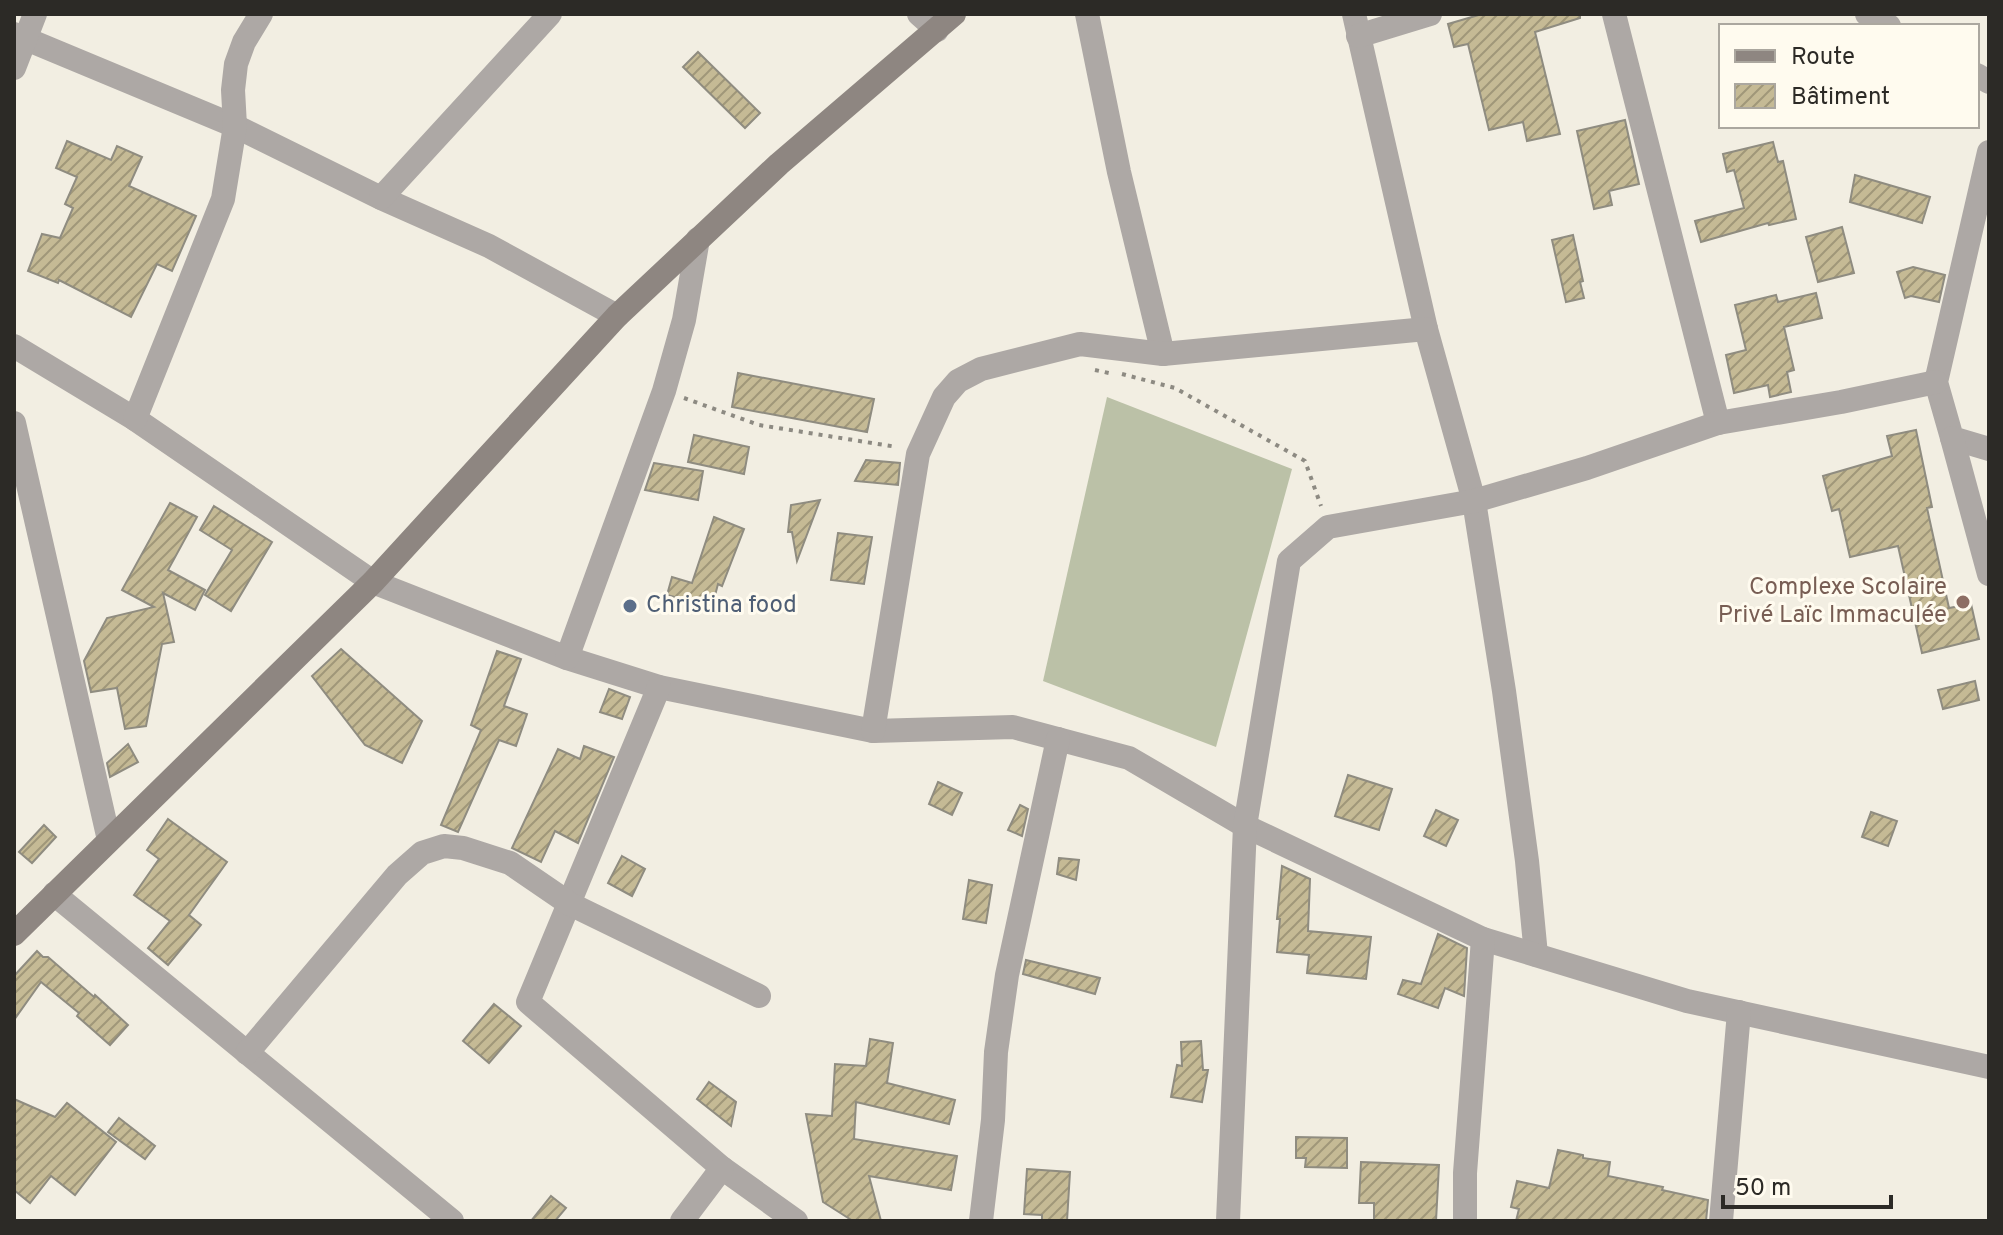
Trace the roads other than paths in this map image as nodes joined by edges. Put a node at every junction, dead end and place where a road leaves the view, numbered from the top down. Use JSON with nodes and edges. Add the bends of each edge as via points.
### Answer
{"nodes":[{"id":1,"x":35,"y":14,"type":"edge"},
{"id":2,"x":261,"y":14,"type":"edge"},
{"id":3,"x":550,"y":14,"type":"edge"},
{"id":4,"x":1087,"y":14,"type":"edge"},
{"id":5,"x":1430,"y":14,"type":"edge"},
{"id":6,"x":1614,"y":14,"type":"edge"},
{"id":7,"x":1867,"y":14,"type":"edge"},
{"id":8,"x":936,"y":19,"type":"edge"},
{"id":9,"x":1885,"y":24,"type":"edge"},
{"id":10,"x":1356,"y":25,"type":"edge"},
{"id":11,"x":20,"y":36,"type":"edge"},
{"id":12,"x":14,"y":68,"type":"edge"},
{"id":13,"x":235,"y":126,"type":"junction"},
{"id":14,"x":1989,"y":152,"type":"edge"},
{"id":15,"x":381,"y":198,"type":"junction"},
{"id":16,"x":698,"y":239,"type":"junction"},
{"id":17,"x":617,"y":316,"type":"junction"},
{"id":18,"x":1426,"y":329,"type":"junction"},
{"id":19,"x":14,"y":346,"type":"edge"},
{"id":20,"x":1163,"y":354,"type":"junction"},
{"id":21,"x":1936,"y":382,"type":"junction"},
{"id":22,"x":135,"y":419,"type":"junction"},
{"id":23,"x":14,"y":423,"type":"edge"},
{"id":24,"x":1718,"y":423,"type":"junction"},
{"id":25,"x":1952,"y":438,"type":"junction"},
{"id":26,"x":1989,"y":449,"type":"edge"},
{"id":27,"x":1474,"y":501,"type":"junction"},
{"id":28,"x":1989,"y":574,"type":"edge"},
{"id":29,"x":373,"y":582,"type":"junction"},
{"id":30,"x":567,"y":658,"type":"junction"},
{"id":31,"x":659,"y":687,"type":"junction"},
{"id":32,"x":873,"y":731,"type":"junction"},
{"id":33,"x":1058,"y":739,"type":"junction"},
{"id":34,"x":1245,"y":826,"type":"junction"},
{"id":35,"x":109,"y":840,"type":"junction"},
{"id":36,"x":54,"y":894,"type":"junction"},
{"id":37,"x":570,"y":904,"type":"junction"},
{"id":38,"x":14,"y":934,"type":"edge"},
{"id":39,"x":1483,"y":939,"type":"junction"},
{"id":40,"x":1536,"y":955,"type":"junction"},
{"id":41,"x":759,"y":996,"type":"dead end"},
{"id":42,"x":1739,"y":1012,"type":"junction"},
{"id":43,"x":247,"y":1053,"type":"junction"},
{"id":44,"x":1989,"y":1067,"type":"edge"},
{"id":45,"x":722,"y":1168,"type":"junction"},
{"id":46,"x":452,"y":1221,"type":"edge"},
{"id":47,"x":682,"y":1221,"type":"edge"},
{"id":48,"x":796,"y":1221,"type":"edge"},
{"id":49,"x":981,"y":1221,"type":"edge"},
{"id":50,"x":1228,"y":1221,"type":"edge"},
{"id":51,"x":1465,"y":1221,"type":"edge"},
{"id":52,"x":1721,"y":1221,"type":"edge"}],
"edges":[{"from":1,"to":11,"type":"street"},
{"from":2,"to":13,"type":"street","via":[[236,64]]},
{"from":3,"to":15,"type":"street"},
{"from":4,"to":20,"type":"street"},
{"from":5,"to":10,"type":"street"},
{"from":6,"to":24,"type":"street"},
{"from":7,"to":9,"type":"street"},
{"from":8,"to":16,"type":"street"},
{"from":10,"to":18,"type":"street"},
{"from":11,"to":12,"type":"street"},
{"from":11,"to":13,"type":"street"},
{"from":13,"to":15,"type":"street"},
{"from":13,"to":22,"type":"street","via":[[223,199]]},
{"from":14,"to":21,"type":"street"},
{"from":15,"to":17,"type":"street","via":[[489,246]]},
{"from":16,"to":17,"type":"street"},
{"from":16,"to":30,"type":"street","via":[[684,320],[664,391]]},
{"from":17,"to":29,"type":"street"},
{"from":18,"to":20,"type":"street"},
{"from":18,"to":27,"type":"street"},
{"from":19,"to":22,"type":"street"},
{"from":20,"to":32,"type":"street","via":[[1080,344],[981,369],[958,381],[944,397],[918,454]]},
{"from":21,"to":24,"type":"street"},
{"from":21,"to":25,"type":"street"},
{"from":22,"to":29,"type":"street"},
{"from":23,"to":35,"type":"street"},
{"from":24,"to":27,"type":"street"},
{"from":25,"to":26,"type":"street"},
{"from":25,"to":28,"type":"street"},
{"from":27,"to":34,"type":"street","via":[[1328,527],[1289,561]]},
{"from":27,"to":40,"type":"street","via":[[1504,691]]},
{"from":29,"to":30,"type":"street"},
{"from":29,"to":35,"type":"street"},
{"from":30,"to":31,"type":"street"},
{"from":31,"to":32,"type":"street"},
{"from":31,"to":37,"type":"street"},
{"from":32,"to":33,"type":"street","via":[[1013,727]]},
{"from":33,"to":34,"type":"street","via":[[1129,758]]},
{"from":33,"to":49,"type":"street","via":[[1007,975]]},
{"from":34,"to":39,"type":"street"},
{"from":34,"to":50,"type":"street"},
{"from":35,"to":36,"type":"street"},
{"from":36,"to":38,"type":"street"},
{"from":36,"to":43,"type":"street"},
{"from":37,"to":41,"type":"street"},
{"from":37,"to":43,"type":"street","via":[[510,863],[463,848],[444,846],[422,853],[397,875]]},
{"from":37,"to":45,"type":"street","via":[[528,1002]]},
{"from":39,"to":40,"type":"street"},
{"from":39,"to":51,"type":"street"},
{"from":40,"to":42,"type":"street"},
{"from":42,"to":44,"type":"street"},
{"from":42,"to":52,"type":"street"},
{"from":43,"to":46,"type":"street"},
{"from":45,"to":47,"type":"street"},
{"from":45,"to":48,"type":"street"}]}
